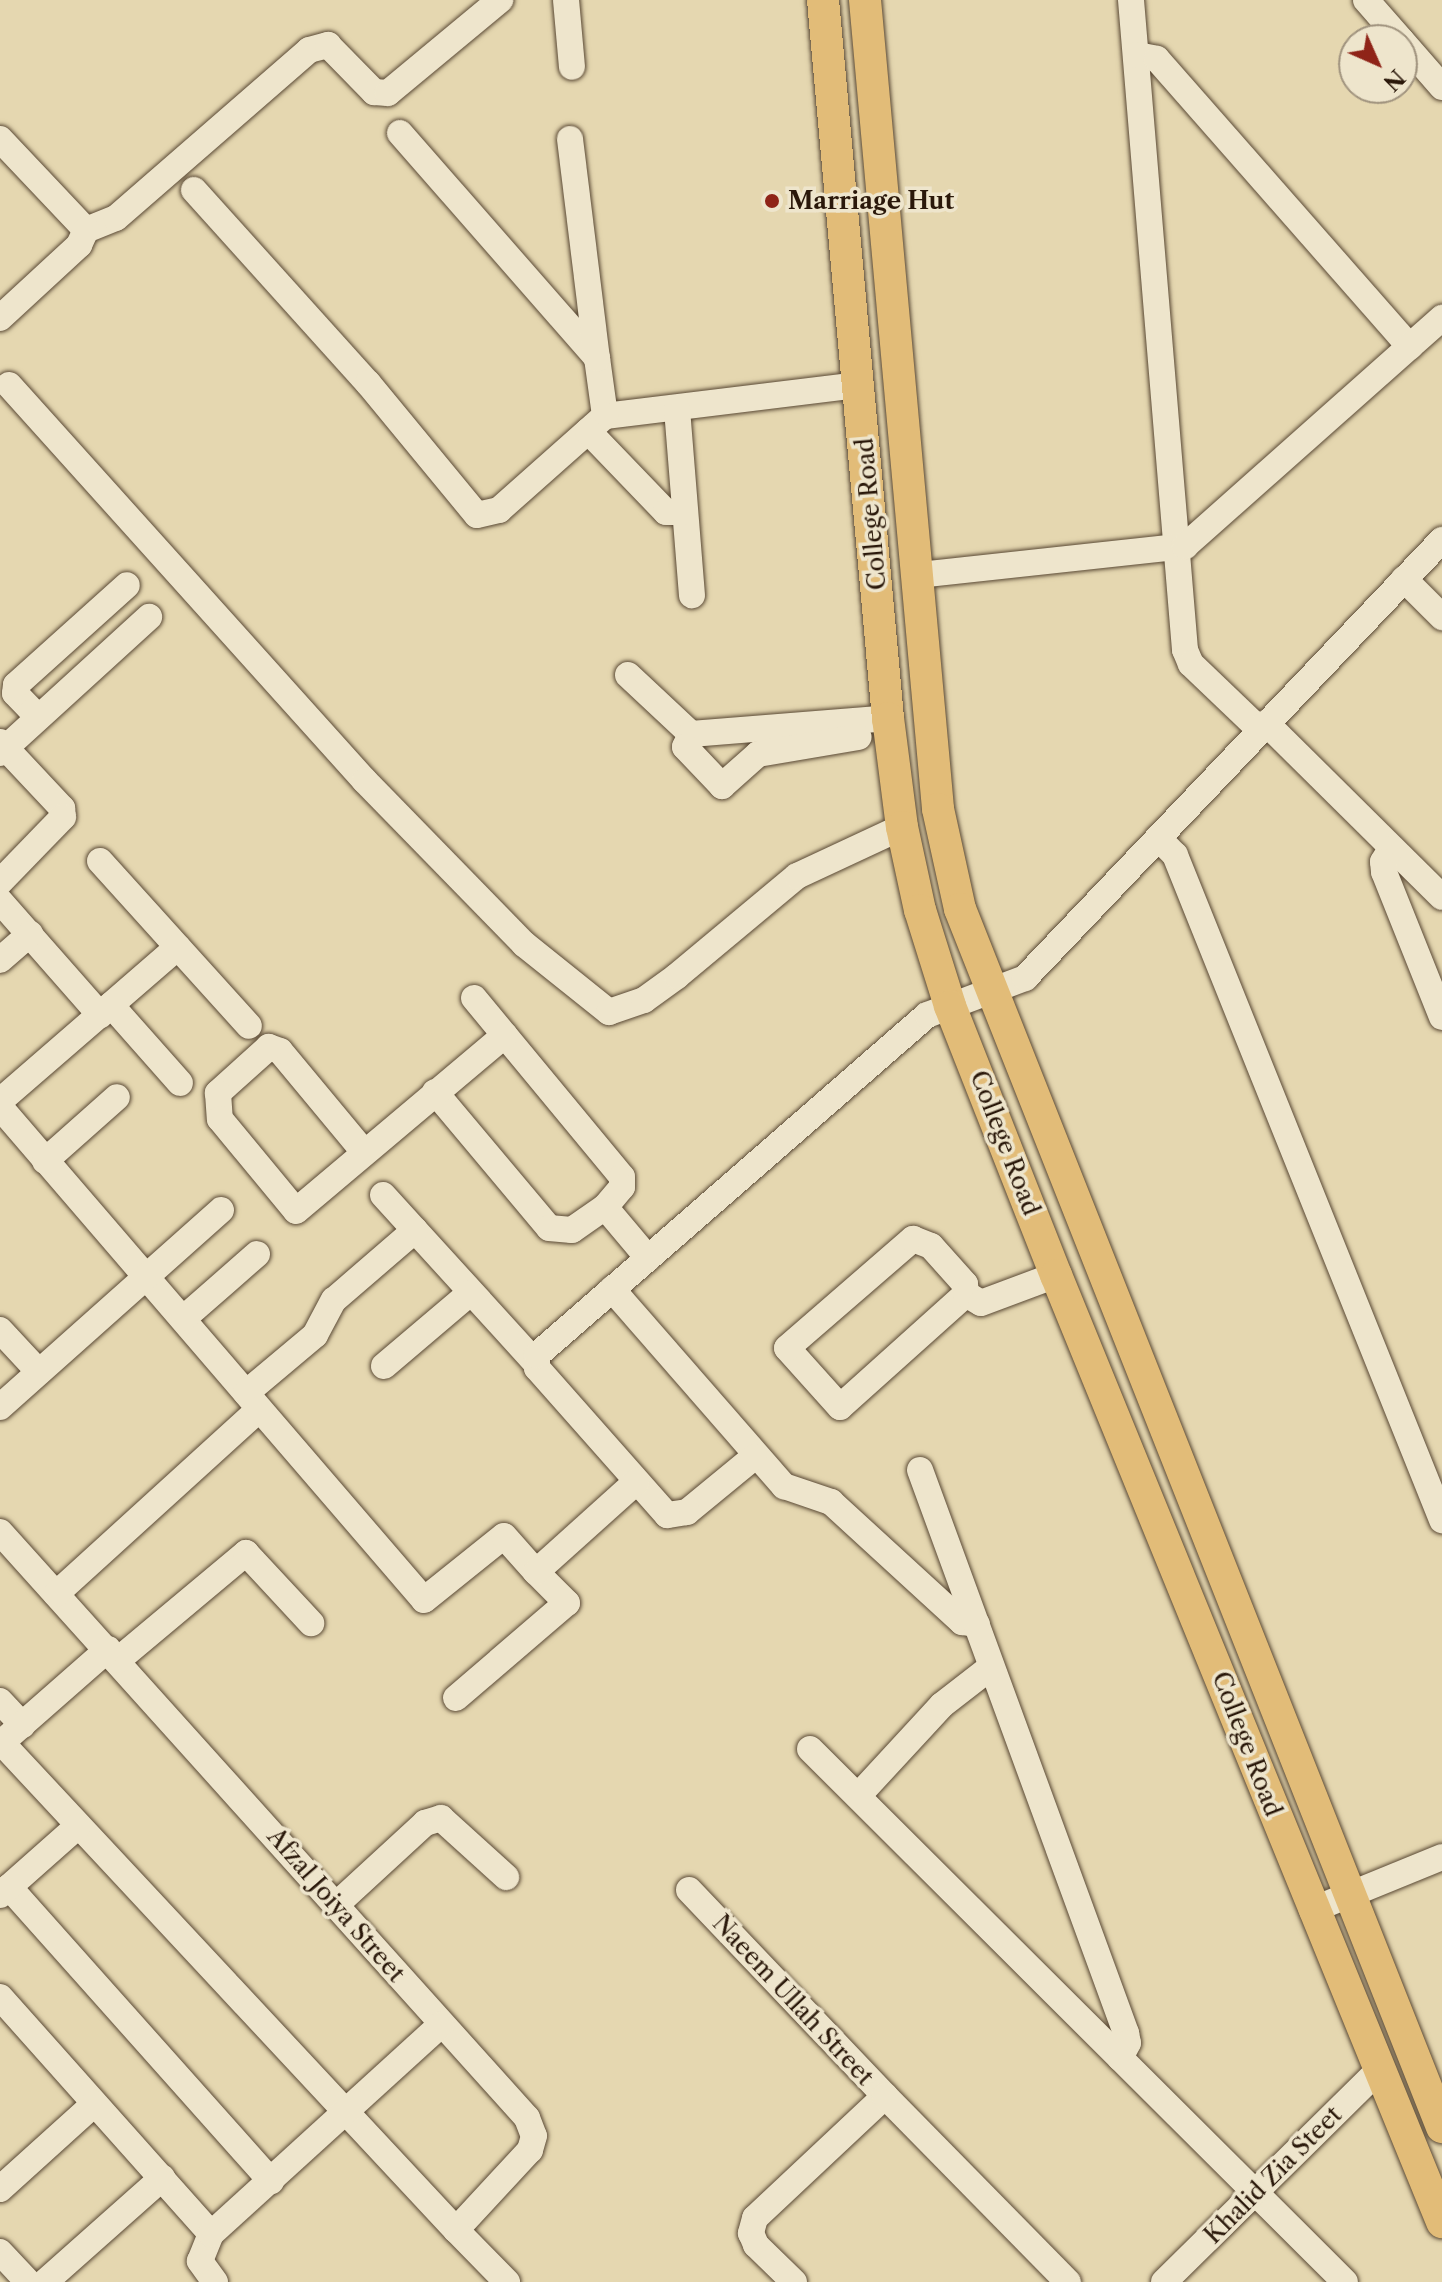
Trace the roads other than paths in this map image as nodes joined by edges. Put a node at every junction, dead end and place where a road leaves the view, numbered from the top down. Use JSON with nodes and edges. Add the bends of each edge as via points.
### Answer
{"nodes":[{"id":1,"x":500,"y":0,"type":"edge"},
{"id":2,"x":566,"y":0,"type":"edge"},
{"id":3,"x":823,"y":0,"type":"edge"},
{"id":4,"x":865,"y":0,"type":"edge"},
{"id":5,"x":1131,"y":0,"type":"edge"},
{"id":6,"x":1366,"y":0,"type":"edge"},
{"id":7,"x":1387,"y":24,"type":"edge"},
{"id":8,"x":1137,"y":55,"type":"junction"},
{"id":9,"x":1418,"y":59,"type":"edge"},
{"id":10,"x":572,"y":67,"type":"dead end"},
{"id":11,"x":1442,"y":87,"type":"edge"},
{"id":12,"x":400,"y":133,"type":"dead end"},
{"id":13,"x":0,"y":139,"type":"edge"},
{"id":14,"x":570,"y":139,"type":"dead end"},
{"id":15,"x":194,"y":190,"type":"dead end"},
{"id":16,"x":86,"y":230,"type":"junction"},
{"id":17,"x":0,"y":318,"type":"edge"},
{"id":18,"x":1442,"y":318,"type":"edge"},
{"id":19,"x":1410,"y":347,"type":"junction"},
{"id":20,"x":597,"y":358,"type":"junction"},
{"id":21,"x":3,"y":381,"type":"edge"},
{"id":22,"x":859,"y":385,"type":"junction"},
{"id":23,"x":677,"y":409,"type":"junction"},
{"id":24,"x":596,"y":424,"type":"junction"},
{"id":25,"x":684,"y":512,"type":"junction"},
{"id":26,"x":916,"y":538,"type":"junction"},
{"id":27,"x":1442,"y":540,"type":"edge"},
{"id":28,"x":874,"y":541,"type":"junction"},
{"id":29,"x":1173,"y":550,"type":"junction"},
{"id":30,"x":919,"y":575,"type":"junction"},
{"id":31,"x":1404,"y":579,"type":"junction"},
{"id":32,"x":127,"y":585,"type":"dead end"},
{"id":33,"x":692,"y":595,"type":"dead end"},
{"id":34,"x":149,"y":617,"type":"dead end"},
{"id":35,"x":1442,"y":617,"type":"edge"},
{"id":36,"x":628,"y":675,"type":"dead end"},
{"id":37,"x":38,"y":717,"type":"junction"},
{"id":38,"x":889,"y":726,"type":"junction"},
{"id":39,"x":1263,"y":727,"type":"junction"},
{"id":40,"x":691,"y":734,"type":"junction"},
{"id":41,"x":2,"y":748,"type":"edge"},
{"id":42,"x":902,"y":827,"type":"junction"},
{"id":43,"x":1158,"y":838,"type":"junction"},
{"id":44,"x":1391,"y":849,"type":"junction"},
{"id":45,"x":100,"y":861,"type":"dead end"},
{"id":46,"x":0,"y":882,"type":"edge"},
{"id":47,"x":1442,"y":897,"type":"edge"},
{"id":48,"x":0,"y":901,"type":"edge"},
{"id":49,"x":30,"y":934,"type":"junction"},
{"id":50,"x":178,"y":947,"type":"junction"},
{"id":51,"x":0,"y":960,"type":"edge"},
{"id":52,"x":989,"y":991,"type":"junction"},
{"id":53,"x":474,"y":998,"type":"dead end"},
{"id":54,"x":950,"y":1006,"type":"junction"},
{"id":55,"x":105,"y":1010,"type":"junction"},
{"id":56,"x":1442,"y":1017,"type":"edge"},
{"id":57,"x":249,"y":1026,"type":"dead end"},
{"id":58,"x":505,"y":1035,"type":"junction"},
{"id":59,"x":180,"y":1083,"type":"dead end"},
{"id":60,"x":435,"y":1092,"type":"junction"},
{"id":61,"x":117,"y":1097,"type":"dead end"},
{"id":62,"x":0,"y":1101,"type":"edge"},
{"id":63,"x":0,"y":1107,"type":"edge"},
{"id":64,"x":364,"y":1152,"type":"junction"},
{"id":65,"x":45,"y":1161,"type":"junction"},
{"id":66,"x":383,"y":1195,"type":"dead end"},
{"id":67,"x":605,"y":1207,"type":"junction"},
{"id":68,"x":221,"y":1210,"type":"dead end"},
{"id":69,"x":415,"y":1230,"type":"junction"},
{"id":70,"x":257,"y":1254,"type":"dead end"},
{"id":71,"x":648,"y":1258,"type":"junction"},
{"id":72,"x":1056,"y":1275,"type":"junction"},
{"id":73,"x":149,"y":1276,"type":"junction"},
{"id":74,"x":612,"y":1289,"type":"junction"},
{"id":75,"x":470,"y":1293,"type":"junction"},
{"id":76,"x":966,"y":1294,"type":"junction"},
{"id":77,"x":184,"y":1318,"type":"junction"},
{"id":78,"x":0,"y":1330,"type":"edge"},
{"id":79,"x":534,"y":1361,"type":"junction"},
{"id":80,"x":384,"y":1366,"type":"dead end"},
{"id":81,"x":39,"y":1372,"type":"junction"},
{"id":82,"x":252,"y":1401,"type":"junction"},
{"id":83,"x":0,"y":1407,"type":"edge"},
{"id":84,"x":754,"y":1457,"type":"junction"},
{"id":85,"x":920,"y":1470,"type":"dead end"},
{"id":86,"x":636,"y":1482,"type":"junction"},
{"id":87,"x":1442,"y":1520,"type":"edge"},
{"id":88,"x":0,"y":1532,"type":"edge"},
{"id":89,"x":536,"y":1572,"type":"junction"},
{"id":90,"x":56,"y":1594,"type":"junction"},
{"id":91,"x":311,"y":1623,"type":"dead end"},
{"id":92,"x":977,"y":1624,"type":"junction"},
{"id":93,"x":113,"y":1654,"type":"junction"},
{"id":94,"x":991,"y":1667,"type":"junction"},
{"id":95,"x":456,"y":1698,"type":"dead end"},
{"id":96,"x":0,"y":1701,"type":"edge"},
{"id":97,"x":22,"y":1725,"type":"junction"},
{"id":98,"x":1,"y":1744,"type":"edge"},
{"id":99,"x":810,"y":1749,"type":"dead end"},
{"id":100,"x":858,"y":1796,"type":"junction"},
{"id":101,"x":78,"y":1826,"type":"junction"},
{"id":102,"x":1442,"y":1857,"type":"edge"},
{"id":103,"x":506,"y":1877,"type":"dead end"},
{"id":104,"x":689,"y":1890,"type":"dead end"},
{"id":105,"x":5,"y":1891,"type":"edge"},
{"id":106,"x":1348,"y":1896,"type":"junction"},
{"id":107,"x":337,"y":1904,"type":"junction"},
{"id":108,"x":1312,"y":1910,"type":"junction"},
{"id":109,"x":0,"y":1997,"type":"edge"},
{"id":110,"x":441,"y":2025,"type":"junction"},
{"id":111,"x":1120,"y":2058,"type":"junction"},
{"id":112,"x":1381,"y":2068,"type":"junction"},
{"id":113,"x":885,"y":2096,"type":"junction"},
{"id":114,"x":94,"y":2104,"type":"junction"},
{"id":115,"x":347,"y":2115,"type":"junction"},
{"id":116,"x":1442,"y":2127,"type":"edge"},
{"id":117,"x":162,"y":2178,"type":"junction"},
{"id":118,"x":271,"y":2181,"type":"junction"},
{"id":119,"x":0,"y":2189,"type":"edge"},
{"id":120,"x":1256,"y":2191,"type":"junction"},
{"id":121,"x":1442,"y":2222,"type":"edge"},
{"id":122,"x":456,"y":2230,"type":"junction"},
{"id":123,"x":211,"y":2234,"type":"junction"},
{"id":124,"x":0,"y":2252,"type":"edge"},
{"id":125,"x":28,"y":2282,"type":"edge"},
{"id":126,"x":45,"y":2282,"type":"edge"},
{"id":127,"x":215,"y":2282,"type":"edge"},
{"id":128,"x":507,"y":2282,"type":"edge"},
{"id":129,"x":794,"y":2282,"type":"edge"},
{"id":130,"x":1068,"y":2282,"type":"edge"},
{"id":131,"x":1164,"y":2282,"type":"edge"},
{"id":132,"x":1345,"y":2282,"type":"edge"}],
"edges":[{"from":1,"to":16,"type":"street","via":[[388,93],[374,92],[328,45],[309,50],[116,218]]},
{"from":2,"to":10,"type":"street"},
{"from":3,"to":22,"type":"main road","name":"College Road"},
{"from":4,"to":26,"type":"main road","name":"College Road"},
{"from":5,"to":8,"type":"street"},
{"from":6,"to":7,"type":"street"},
{"from":8,"to":19,"type":"street","via":[[1157,59]]},
{"from":8,"to":29,"type":"street"},
{"from":9,"to":11,"type":"street"},
{"from":12,"to":20,"type":"street"},
{"from":13,"to":16,"type":"street"},
{"from":14,"to":20,"type":"street"},
{"from":15,"to":24,"type":"street","via":[[368,383],[477,515],[499,510]]},
{"from":16,"to":17,"type":"street","via":[[79,245]]},
{"from":18,"to":19,"type":"street"},
{"from":19,"to":29,"type":"street","via":[[1194,540]]},
{"from":20,"to":24,"type":"street"},
{"from":21,"to":42,"type":"street","via":[[375,792],[524,944],[609,1012],[644,1000],[797,876]]},
{"from":22,"to":23,"type":"street"},
{"from":22,"to":28,"type":"main road","name":"College Road"},
{"from":23,"to":24,"type":"street"},
{"from":23,"to":25,"type":"street"},
{"from":24,"to":25,"type":"street","via":[[666,512]]},
{"from":25,"to":33,"type":"street"},
{"from":26,"to":28,"type":"main road"},
{"from":26,"to":30,"type":"main road","name":"College Road"},
{"from":27,"to":31,"type":"street"},
{"from":28,"to":38,"type":"main road","name":"College Road"},
{"from":29,"to":30,"type":"street"},
{"from":29,"to":39,"type":"street","via":[[1191,664]]},
{"from":30,"to":52,"type":"main road","name":"College Road","via":[[942,833],[960,909]]},
{"from":31,"to":35,"type":"street"},
{"from":31,"to":39,"type":"street"},
{"from":32,"to":37,"type":"street","via":[[16,685],[15,693]]},
{"from":34,"to":37,"type":"street"},
{"from":36,"to":40,"type":"street"},
{"from":37,"to":41,"type":"street"},
{"from":38,"to":40,"type":"street"},
{"from":38,"to":40,"type":"street","via":[[758,754],[722,786],[685,747]]},
{"from":38,"to":42,"type":"main road","name":"College Road"},
{"from":39,"to":43,"type":"street"},
{"from":39,"to":44,"type":"street"},
{"from":41,"to":46,"type":"street","via":[[62,808],[63,817]]},
{"from":42,"to":54,"type":"main road","name":"College Road"},
{"from":43,"to":52,"type":"street","via":[[1025,978]]},
{"from":43,"to":87,"type":"street","via":[[1175,855]]},
{"from":44,"to":47,"type":"street"},
{"from":44,"to":56,"type":"street","via":[[1384,872]]},
{"from":45,"to":50,"type":"street"},
{"from":48,"to":49,"type":"street"},
{"from":49,"to":51,"type":"street"},
{"from":49,"to":55,"type":"street"},
{"from":50,"to":55,"type":"street"},
{"from":50,"to":57,"type":"street"},
{"from":52,"to":54,"type":"street"},
{"from":52,"to":106,"type":"main road","name":"College Road"},
{"from":53,"to":58,"type":"street"},
{"from":54,"to":71,"type":"street","via":[[927,1015]]},
{"from":54,"to":72,"type":"main road","name":"College Road"},
{"from":55,"to":59,"type":"street"},
{"from":55,"to":62,"type":"street"},
{"from":58,"to":60,"type":"street"},
{"from":58,"to":67,"type":"street","via":[[622,1177],[622,1187]]},
{"from":60,"to":64,"type":"street"},
{"from":60,"to":67,"type":"street","via":[[549,1228],[572,1230]]},
{"from":61,"to":65,"type":"street"},
{"from":63,"to":65,"type":"street"},
{"from":64,"to":64,"type":"street","via":[[280,1051],[269,1047],[218,1093],[220,1119],[296,1211]]},
{"from":65,"to":73,"type":"street"},
{"from":66,"to":69,"type":"street"},
{"from":67,"to":71,"type":"street"},
{"from":68,"to":73,"type":"street"},
{"from":69,"to":75,"type":"street"},
{"from":69,"to":82,"type":"street","via":[[334,1300],[315,1335]]},
{"from":70,"to":77,"type":"street"},
{"from":71,"to":74,"type":"street"},
{"from":72,"to":76,"type":"street","via":[[988,1303]]},
{"from":72,"to":108,"type":"main road","name":"College Road","via":[[1175,1558]]},
{"from":73,"to":77,"type":"street"},
{"from":73,"to":81,"type":"street"},
{"from":74,"to":79,"type":"street","via":[[542,1348]]},
{"from":74,"to":84,"type":"street"},
{"from":75,"to":79,"type":"street"},
{"from":75,"to":80,"type":"street"},
{"from":76,"to":76,"type":"street","via":[[965,1284],[931,1246],[913,1239],[787,1348],[840,1407]]},
{"from":77,"to":82,"type":"street"},
{"from":78,"to":81,"type":"street"},
{"from":79,"to":86,"type":"street"},
{"from":81,"to":83,"type":"street"},
{"from":82,"to":89,"type":"street","via":[[424,1600],[504,1536]]},
{"from":82,"to":90,"type":"street"},
{"from":84,"to":86,"type":"street","via":[[680,1515],[667,1515]]},
{"from":84,"to":92,"type":"street","via":[[784,1486],[831,1502],[962,1622]]},
{"from":85,"to":92,"type":"street"},
{"from":86,"to":89,"type":"street"},
{"from":88,"to":90,"type":"street","name":"Afzal Joiya Street"},
{"from":89,"to":95,"type":"street","via":[[567,1603]]},
{"from":90,"to":93,"type":"street","name":"Afzal Joiya Street"},
{"from":91,"to":93,"type":"street","via":[[246,1553]]},
{"from":92,"to":94,"type":"street"},
{"from":93,"to":97,"type":"street"},
{"from":93,"to":107,"type":"street","name":"Afzal Joiya Street"},
{"from":94,"to":100,"type":"street","via":[[942,1705]]},
{"from":94,"to":111,"type":"street","via":[[1126,2033],[1128,2043]]},
{"from":96,"to":97,"type":"street"},
{"from":97,"to":98,"type":"street"},
{"from":98,"to":101,"type":"street"},
{"from":99,"to":100,"type":"street"},
{"from":100,"to":111,"type":"street"},
{"from":101,"to":105,"type":"street"},
{"from":101,"to":115,"type":"street"},
{"from":102,"to":106,"type":"street"},
{"from":103,"to":107,"type":"street","via":[[441,1818],[425,1823]]},
{"from":104,"to":113,"type":"street","name":"Naeem Ullah Street"},
{"from":105,"to":118,"type":"street"},
{"from":106,"to":108,"type":"street"},
{"from":106,"to":116,"type":"main road","name":"College Road"},
{"from":107,"to":110,"type":"street","name":"Afzal Joiya Street"},
{"from":108,"to":112,"type":"main road","name":"College Road"},
{"from":109,"to":114,"type":"street"},
{"from":110,"to":115,"type":"street"},
{"from":110,"to":122,"type":"street","name":"Afzal Joiya Street","via":[[527,2118],[534,2136],[530,2150]]},
{"from":111,"to":120,"type":"street"},
{"from":112,"to":120,"type":"street","name":"Khalid Zia Steet"},
{"from":112,"to":121,"type":"main road","name":"College Road"},
{"from":113,"to":129,"type":"street","name":"Naeem Ullah Street","via":[[755,2218],[751,2233],[756,2245]]},
{"from":113,"to":130,"type":"street"},
{"from":114,"to":117,"type":"street"},
{"from":114,"to":119,"type":"street"},
{"from":115,"to":118,"type":"street"},
{"from":115,"to":122,"type":"street"},
{"from":117,"to":123,"type":"street"},
{"from":117,"to":126,"type":"street"},
{"from":118,"to":123,"type":"street"},
{"from":120,"to":131,"type":"street","name":"Khalid Zia Steet"},
{"from":120,"to":132,"type":"street"},
{"from":122,"to":128,"type":"street"},
{"from":123,"to":127,"type":"street","via":[[200,2261]]},
{"from":124,"to":125,"type":"street"}]}
